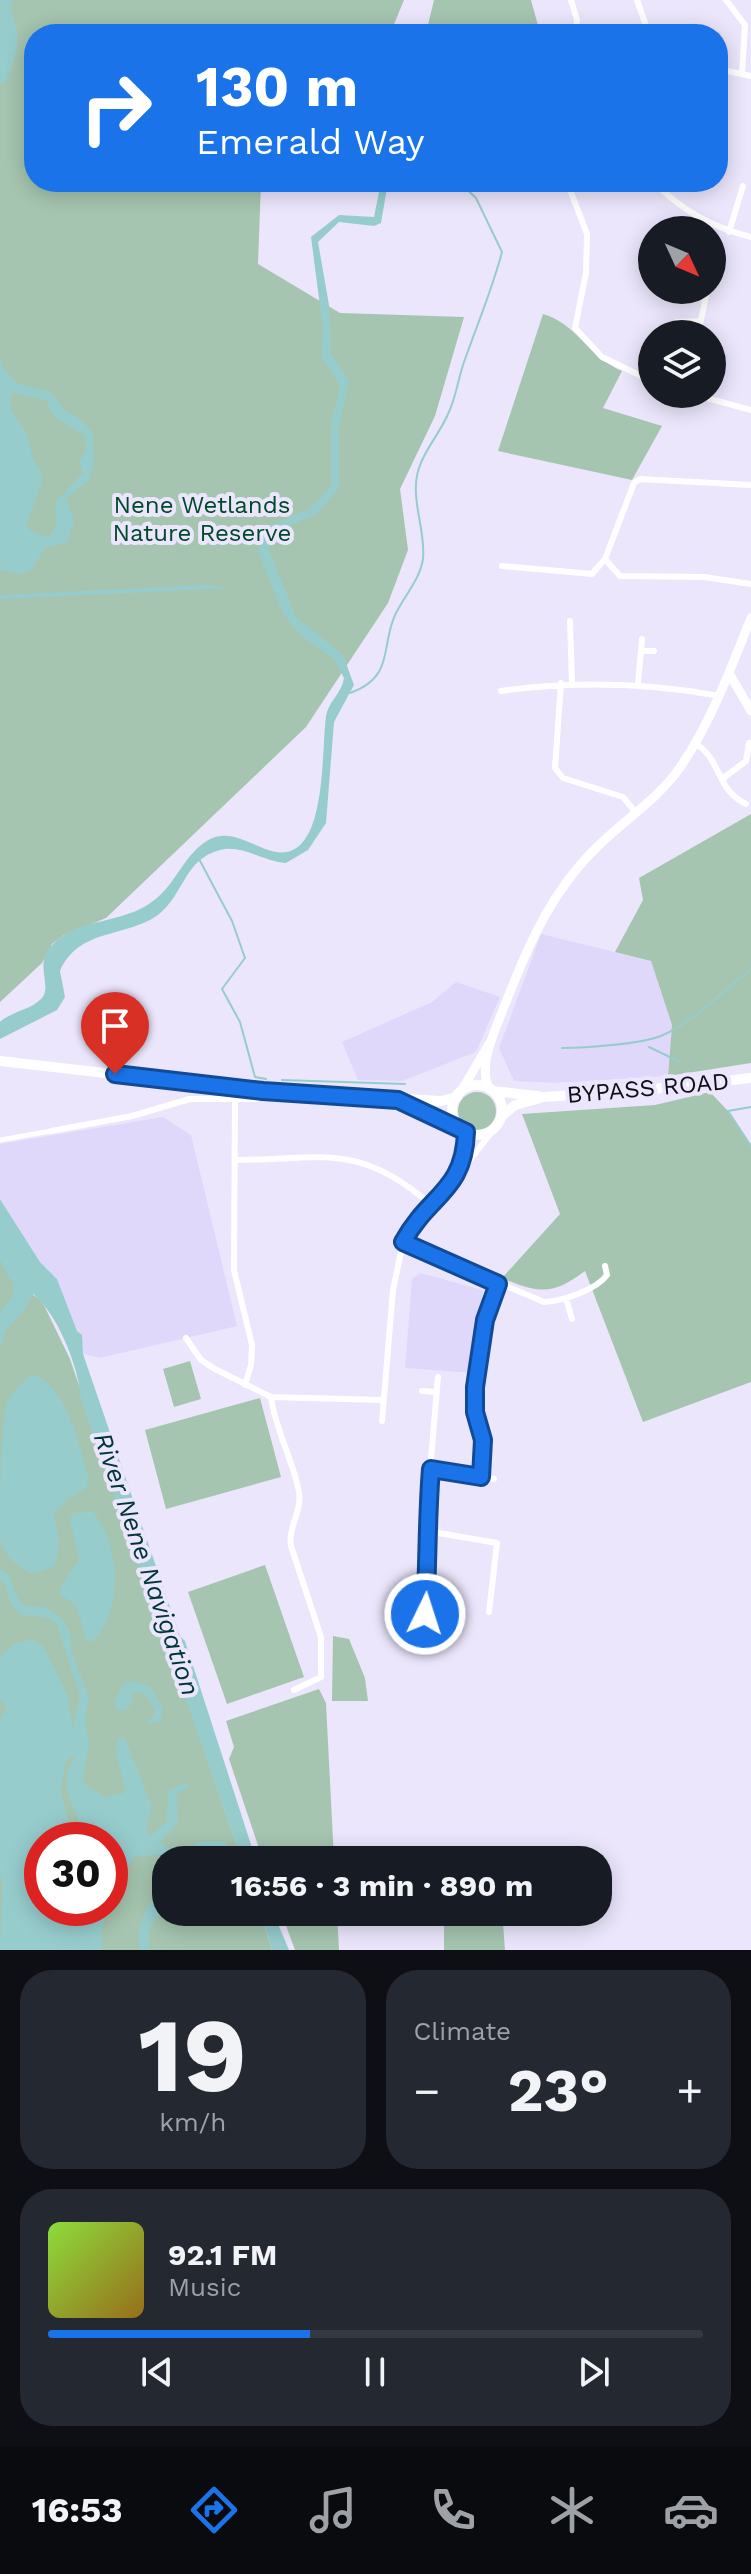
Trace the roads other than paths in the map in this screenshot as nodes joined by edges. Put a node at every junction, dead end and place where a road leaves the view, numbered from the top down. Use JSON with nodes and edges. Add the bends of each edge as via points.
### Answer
{"nodes":[{"id":1,"x":571,"y":0,"type":"edge"},
{"id":2,"x":637,"y":0,"type":"edge"},
{"id":3,"x":726,"y":0,"type":"edge"},
{"id":4,"x":751,"y":13,"type":"edge"},
{"id":5,"x":743,"y":18,"type":"junction"},
{"id":6,"x":577,"y":24,"type":"edge"},
{"id":7,"x":645,"y":24,"type":"edge"},
{"id":8,"x":728,"y":71,"type":"edge"},
{"id":9,"x":742,"y":74,"type":"junction"},
{"id":10,"x":751,"y":76,"type":"edge"},
{"id":11,"x":743,"y":186,"type":"dead end"},
{"id":12,"x":571,"y":192,"type":"edge"},
{"id":13,"x":663,"y":192,"type":"edge"},
{"id":14,"x":740,"y":198,"type":"junction"},
{"id":15,"x":751,"y":200,"type":"edge"},
{"id":16,"x":729,"y":232,"type":"junction"},
{"id":17,"x":751,"y":237,"type":"edge"},
{"id":18,"x":638,"y":374,"type":"edge"},
{"id":19,"x":726,"y":403,"type":"edge"},
{"id":20,"x":751,"y":410,"type":"edge"},
{"id":21,"x":751,"y":485,"type":"edge"},
{"id":22,"x":605,"y":559,"type":"junction"},
{"id":23,"x":502,"y":566,"type":"dead end"},
{"id":24,"x":751,"y":584,"type":"edge"},
{"id":25,"x":751,"y":618,"type":"edge"},
{"id":26,"x":570,"y":621,"type":"dead end"},
{"id":27,"x":642,"y":639,"type":"dead end"},
{"id":28,"x":641,"y":651,"type":"junction"},
{"id":29,"x":654,"y":651,"type":"dead end"},
{"id":30,"x":729,"y":673,"type":"junction"},
{"id":31,"x":561,"y":683,"type":"junction"},
{"id":32,"x":572,"y":684,"type":"junction"},
{"id":33,"x":638,"y":684,"type":"junction"},
{"id":34,"x":501,"y":691,"type":"dead end"},
{"id":35,"x":719,"y":696,"type":"junction"},
{"id":36,"x":751,"y":711,"type":"edge"},
{"id":37,"x":695,"y":743,"type":"junction"},
{"id":38,"x":749,"y":743,"type":"edge"},
{"id":39,"x":722,"y":779,"type":"junction"},
{"id":40,"x":746,"y":804,"type":"dead end"},
{"id":41,"x":636,"y":813,"type":"junction"},
{"id":42,"x":491,"y":1041,"type":"junction"},
{"id":43,"x":0,"y":1061,"type":"edge"},
{"id":44,"x":751,"y":1078,"type":"edge"},
{"id":45,"x":491,"y":1090,"type":"junction"},
{"id":46,"x":263,"y":1091,"type":"junction"},
{"id":47,"x":458,"y":1095,"type":"junction"},
{"id":48,"x":544,"y":1097,"type":"junction"},
{"id":49,"x":235,"y":1098,"type":"junction"},
{"id":50,"x":398,"y":1100,"type":"junction"},
{"id":51,"x":502,"y":1116,"type":"junction"},
{"id":52,"x":495,"y":1128,"type":"junction"},
{"id":53,"x":463,"y":1130,"type":"junction"},
{"id":54,"x":51,"y":1131,"type":"joint"},
{"id":55,"x":0,"y":1140,"type":"edge"},
{"id":56,"x":235,"y":1160,"type":"junction"},
{"id":57,"x":462,"y":1169,"type":"junction"},
{"id":58,"x":430,"y":1204,"type":"junction"},
{"id":59,"x":403,"y":1242,"type":"junction"},
{"id":60,"x":605,"y":1266,"type":"dead end"},
{"id":61,"x":498,"y":1284,"type":"junction"},
{"id":62,"x":566,"y":1298,"type":"junction"},
{"id":63,"x":572,"y":1319,"type":"dead end"},
{"id":64,"x":186,"y":1338,"type":"dead end"},
{"id":65,"x":438,"y":1377,"type":"dead end"},
{"id":66,"x":245,"y":1385,"type":"junction"},
{"id":67,"x":422,"y":1391,"type":"dead end"},
{"id":68,"x":436,"y":1392,"type":"junction"},
{"id":69,"x":271,"y":1397,"type":"junction"},
{"id":70,"x":384,"y":1400,"type":"junction"},
{"id":71,"x":382,"y":1421,"type":"dead end"},
{"id":72,"x":431,"y":1469,"type":"junction"},
{"id":73,"x":481,"y":1477,"type":"junction"},
{"id":74,"x":494,"y":1479,"type":"dead end"},
{"id":75,"x":427,"y":1531,"type":"junction"},
{"id":76,"x":489,"y":1612,"type":"dead end"},
{"id":77,"x":425,"y":1614,"type":"dead end"},
{"id":78,"x":294,"y":1690,"type":"dead end"}],
"edges":[{"from":1,"to":6,"type":"street"},
{"from":2,"to":7,"type":"street"},
{"from":3,"to":5,"type":"street"},
{"from":4,"to":5,"type":"street"},
{"from":5,"to":9,"type":"street"},
{"from":8,"to":9,"type":"street"},
{"from":9,"to":10,"type":"street"},
{"from":11,"to":14,"type":"street"},
{"from":12,"to":18,"type":"street","via":[[587,234],[575,328],[602,357]]},
{"from":13,"to":16,"type":"street"},
{"from":14,"to":15,"type":"street"},
{"from":14,"to":16,"type":"street"},
{"from":16,"to":17,"type":"street"},
{"from":19,"to":20,"type":"street"},
{"from":21,"to":22,"type":"street","via":[[640,479]]},
{"from":22,"to":23,"type":"street","via":[[592,574]]},
{"from":22,"to":24,"type":"street","via":[[620,576],[704,577]]},
{"from":25,"to":30,"type":"main road"},
{"from":26,"to":32,"type":"street"},
{"from":27,"to":28,"type":"street"},
{"from":28,"to":29,"type":"street"},
{"from":28,"to":33,"type":"street"},
{"from":30,"to":35,"type":"main road"},
{"from":30,"to":36,"type":"main road"},
{"from":31,"to":32,"type":"street"},
{"from":31,"to":34,"type":"street"},
{"from":31,"to":41,"type":"street","via":[[555,768],[563,778],[623,797]]},
{"from":32,"to":33,"type":"street"},
{"from":33,"to":35,"type":"street"},
{"from":35,"to":37,"type":"main road"},
{"from":37,"to":39,"type":"street"},
{"from":37,"to":41,"type":"main road","via":[[670,781]]},
{"from":38,"to":39,"type":"street","via":[[746,761]]},
{"from":39,"to":40,"type":"street","via":[[729,796]]},
{"from":41,"to":42,"type":"main road","via":[[591,852],[545,914]]},
{"from":42,"to":45,"type":"main road","via":[[485,1077]]},
{"from":42,"to":47,"type":"main road"},
{"from":43,"to":46,"type":"highway"},
{"from":44,"to":48,"type":"highway","name":"BYPASS ROAD"},
{"from":45,"to":47,"type":"highway","via":[[473,1086]]},
{"from":45,"to":48,"type":"highway","name":"BYPASS ROAD"},
{"from":45,"to":51,"type":"highway","via":[[500,1100]]},
{"from":46,"to":49,"type":"street","via":[[257,1099]]},
{"from":46,"to":50,"type":"highway"},
{"from":47,"to":50,"type":"highway","via":[[441,1101]]},
{"from":47,"to":53,"type":"highway","via":[[453,1111]]},
{"from":48,"to":51,"type":"highway","name":"BYPASS ROAD","via":[[515,1105]]},
{"from":49,"to":54,"type":"street","via":[[190,1099]]},
{"from":49,"to":56,"type":"street"},
{"from":50,"to":53,"type":"highway"},
{"from":51,"to":52,"type":"highway"},
{"from":52,"to":53,"type":"highway","via":[[483,1134]]},
{"from":52,"to":57,"type":"street"},
{"from":53,"to":57,"type":"street"},
{"from":54,"to":55,"type":"street"},
{"from":56,"to":58,"type":"street","via":[[292,1155],[358,1159]]},
{"from":56,"to":66,"type":"street","via":[[234,1270],[252,1345]]},
{"from":57,"to":58,"type":"street"},
{"from":58,"to":59,"type":"street"},
{"from":59,"to":61,"type":"street"},
{"from":59,"to":70,"type":"street","via":[[393,1290]]},
{"from":60,"to":62,"type":"street","via":[[605,1280]]},
{"from":61,"to":62,"type":"street","via":[[544,1302]]},
{"from":61,"to":73,"type":"street","via":[[485,1320],[475,1387],[483,1440]]},
{"from":62,"to":63,"type":"street"},
{"from":64,"to":66,"type":"street","via":[[201,1360]]},
{"from":65,"to":68,"type":"street"},
{"from":66,"to":69,"type":"street"},
{"from":67,"to":68,"type":"street"},
{"from":68,"to":72,"type":"street"},
{"from":69,"to":70,"type":"street"},
{"from":69,"to":78,"type":"street","via":[[299,1493],[291,1546],[321,1637],[321,1677]]},
{"from":70,"to":71,"type":"street"},
{"from":72,"to":73,"type":"street"},
{"from":72,"to":75,"type":"street"},
{"from":73,"to":74,"type":"street"},
{"from":75,"to":76,"type":"street","via":[[497,1543]]},
{"from":75,"to":77,"type":"street"}]}
